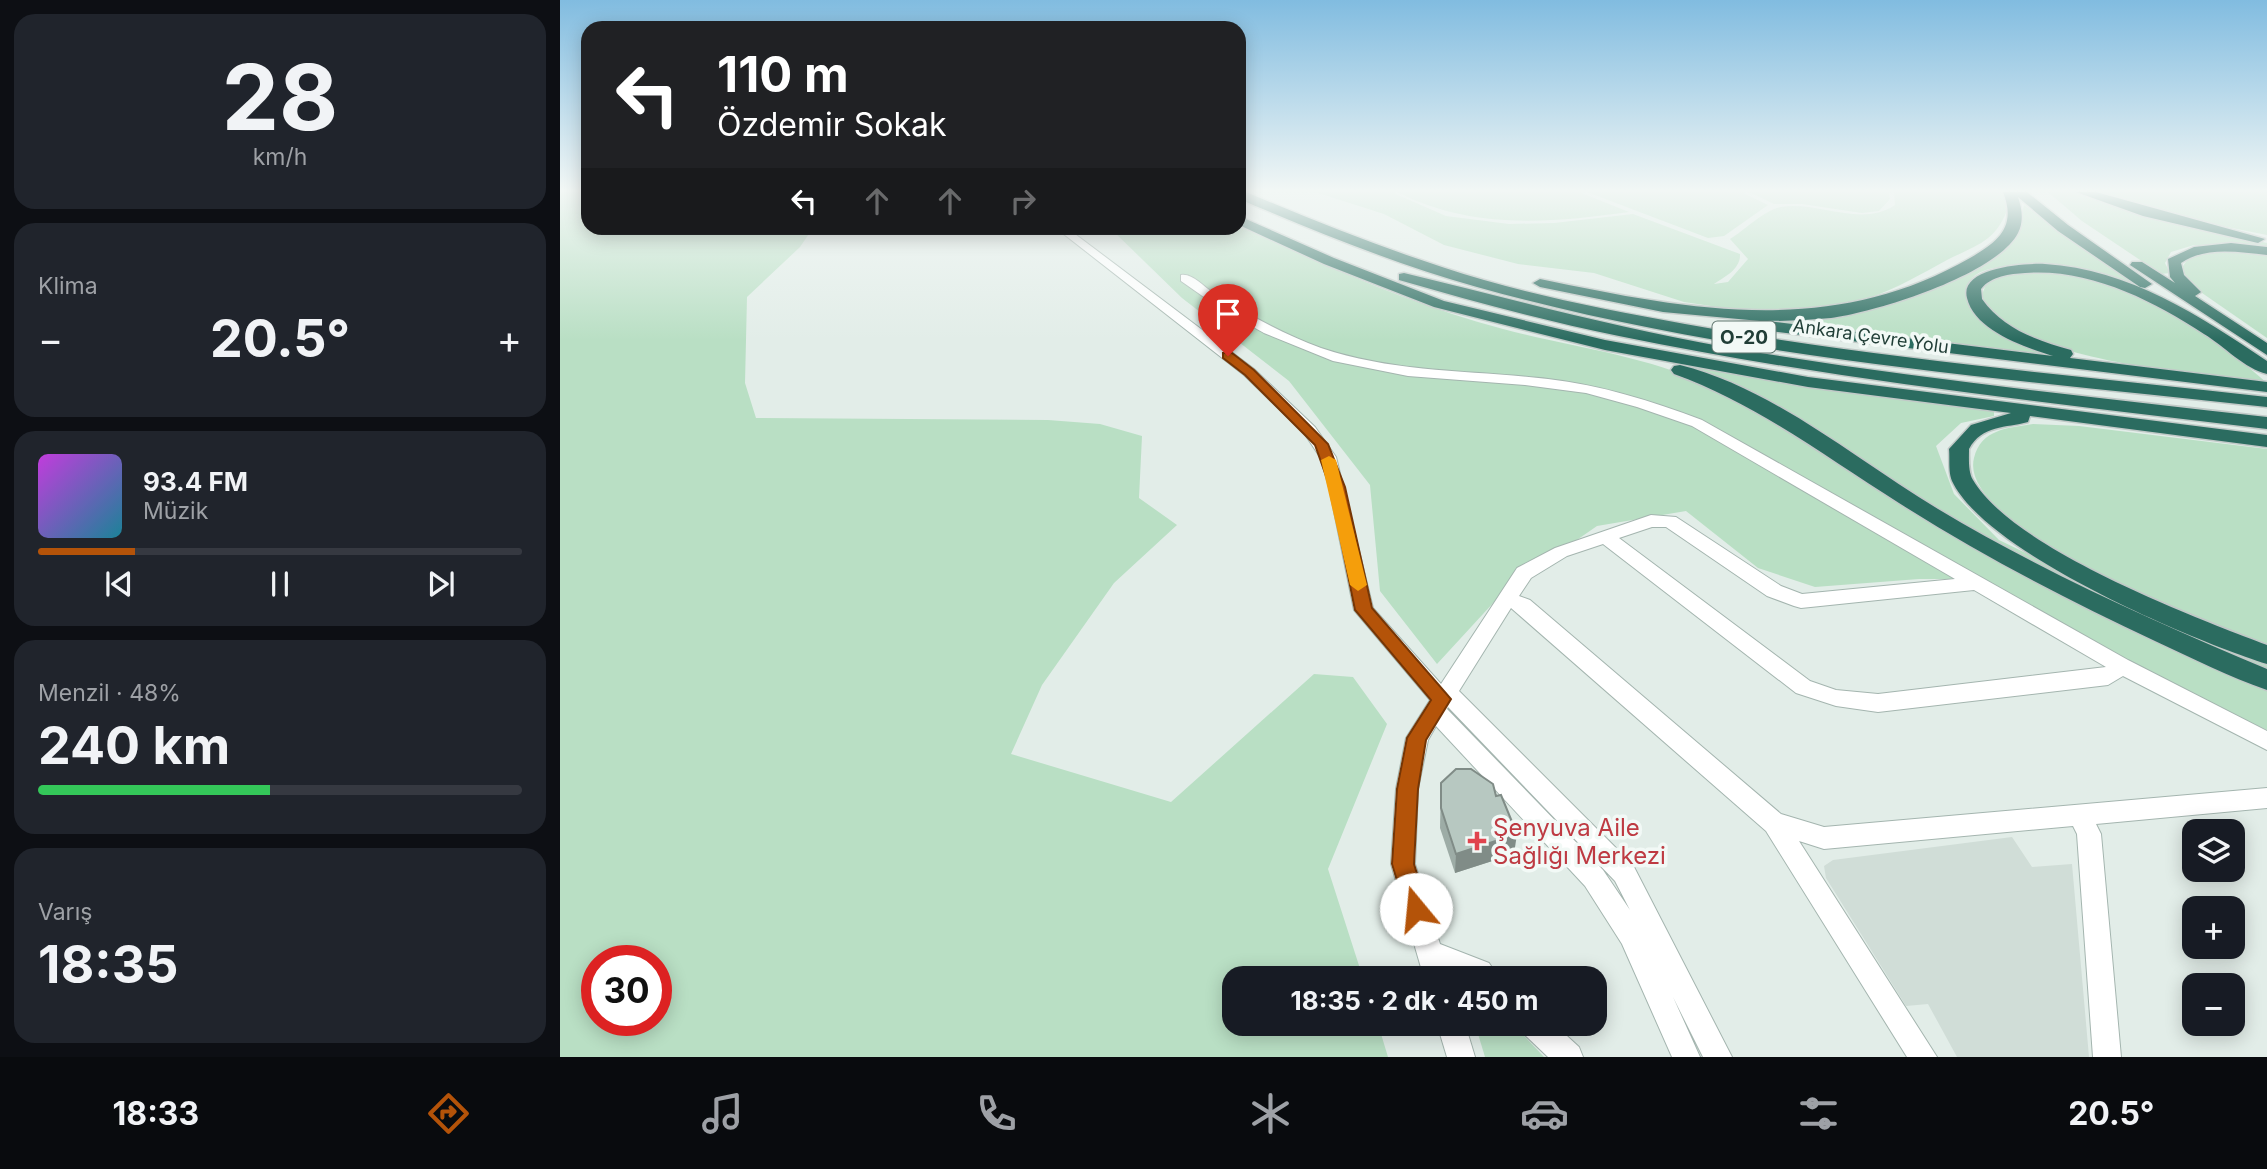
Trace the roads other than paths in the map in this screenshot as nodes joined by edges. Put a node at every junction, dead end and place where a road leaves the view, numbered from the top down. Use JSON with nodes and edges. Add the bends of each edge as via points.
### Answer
{"nodes":[{"id":1,"x":1078,"y":241,"type":"edge"},
{"id":2,"x":1288,"y":241,"type":"edge"},
{"id":3,"x":1301,"y":241,"type":"edge"},
{"id":4,"x":1352,"y":241,"type":"edge"},
{"id":5,"x":1372,"y":241,"type":"edge"},
{"id":6,"x":2005,"y":241,"type":"edge"},
{"id":7,"x":2082,"y":241,"type":"edge"},
{"id":8,"x":2101,"y":241,"type":"edge"},
{"id":9,"x":2267,"y":251,"type":"edge"},
{"id":10,"x":1185,"y":278,"type":"dead end"},
{"id":11,"x":1586,"y":292,"type":"junction"},
{"id":12,"x":1469,"y":313,"type":"junction"},
{"id":13,"x":2218,"y":335,"type":"junction"},
{"id":14,"x":2253,"y":345,"type":"edge"},
{"id":15,"x":2267,"y":369,"type":"edge"},
{"id":16,"x":2267,"y":386,"type":"edge"},
{"id":17,"x":2267,"y":402,"type":"edge"},
{"id":18,"x":2267,"y":422,"type":"edge"},
{"id":19,"x":2179,"y":430,"type":"junction"},
{"id":20,"x":2267,"y":440,"type":"edge"},
{"id":21,"x":1605,"y":537,"type":"junction"},
{"id":22,"x":1973,"y":583,"type":"junction"},
{"id":23,"x":1507,"y":599,"type":"junction"},
{"id":24,"x":2267,"y":655,"type":"edge"},
{"id":25,"x":2121,"y":666,"type":"junction"},
{"id":26,"x":2267,"y":680,"type":"edge"},
{"id":27,"x":1441,"y":700,"type":"junction"},
{"id":28,"x":2267,"y":741,"type":"edge"},
{"id":29,"x":2267,"y":798,"type":"edge"},
{"id":30,"x":2080,"y":815,"type":"junction"},
{"id":31,"x":1774,"y":822,"type":"junction"},
{"id":32,"x":1430,"y":953,"type":"junction"},
{"id":33,"x":1434,"y":966,"type":"edge"},
{"id":34,"x":1464,"y":966,"type":"edge"},
{"id":35,"x":1455,"y":1036,"type":"edge"},
{"id":36,"x":1547,"y":1036,"type":"edge"},
{"id":37,"x":1461,"y":1057,"type":"edge"},
{"id":38,"x":1569,"y":1057,"type":"edge"},
{"id":39,"x":1686,"y":1057,"type":"edge"},
{"id":40,"x":1717,"y":1057,"type":"edge"},
{"id":41,"x":1923,"y":1057,"type":"edge"},
{"id":42,"x":2107,"y":1057,"type":"edge"}],
"edges":[{"from":1,"to":27,"type":"street","via":[[1250,372],[1310,430],[1325,450],[1337,487],[1364,610]]},
{"from":2,"to":12,"type":"highway","via":[[1410,294]]},
{"from":3,"to":18,"type":"highway","name":"Ankara Çevre Yolu","number":"O-20","via":[[1398,275],[1619,333],[1907,379]]},
{"from":4,"to":17,"type":"highway","name":"Ankara Çevre Yolu","number":"O-20","via":[[1429,268],[1633,318],[1888,358]]},
{"from":5,"to":11,"type":"highway","via":[[1465,267]]},
{"from":6,"to":11,"type":"highway","via":[[1925,285],[1870,306],[1812,314],[1671,307]]},
{"from":7,"to":13,"type":"highway"},
{"from":8,"to":14,"type":"highway"},
{"from":9,"to":14,"type":"highway","via":[[2205,249],[2173,262],[2181,281]]},
{"from":10,"to":22,"type":"street","via":[[1225,308],[1323,352],[1362,364],[1550,383],[1649,404],[1697,423]]},
{"from":11,"to":16,"type":"highway","via":[[1793,330]]},
{"from":12,"to":19,"type":"highway","via":[[1639,352],[1783,378]]},
{"from":12,"to":26,"type":"highway","via":[[1646,359],[1731,390],[2000,553],[2078,595]]},
{"from":13,"to":14,"type":"highway"},
{"from":13,"to":16,"type":"highway","via":[[2142,292],[2077,272],[2001,270],[1985,277],[1975,290],[1980,307],[1995,322],[2054,351]]},
{"from":14,"to":15,"type":"highway"},
{"from":19,"to":20,"type":"highway"},
{"from":19,"to":24,"type":"highway","via":[[2010,418],[1969,435],[1959,449],[1957,465],[1967,489],[1987,512],[2038,549]]},
{"from":21,"to":22,"type":"street","via":[[1651,521],[1670,521],[1774,591],[1801,601]]},
{"from":21,"to":23,"type":"street","via":[[1561,552],[1524,573]]},
{"from":21,"to":25,"type":"street","via":[[1803,687],[1836,698],[1878,704],[2108,677]]},
{"from":22,"to":25,"type":"street"},
{"from":23,"to":27,"type":"street"},
{"from":23,"to":31,"type":"street","via":[[1523,605]]},
{"from":25,"to":28,"type":"street"},
{"from":27,"to":32,"type":"street","via":[[1417,738],[1407,789],[1403,864]]},
{"from":27,"to":39,"type":"street","via":[[1594,878],[1631,935]]},
{"from":27,"to":40,"type":"street","via":[[1624,873]]},
{"from":29,"to":30,"type":"street"},
{"from":30,"to":31,"type":"street","via":[[1824,838]]},
{"from":30,"to":42,"type":"street","via":[[2089,834]]},
{"from":31,"to":41,"type":"street"},
{"from":32,"to":33,"type":"street"},
{"from":32,"to":34,"type":"street"},
{"from":35,"to":37,"type":"street"},
{"from":36,"to":38,"type":"street"}]}
